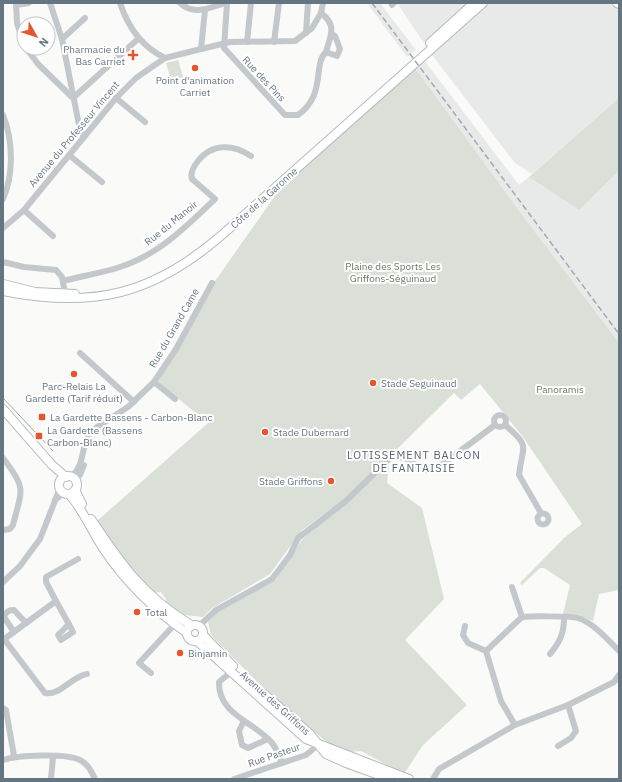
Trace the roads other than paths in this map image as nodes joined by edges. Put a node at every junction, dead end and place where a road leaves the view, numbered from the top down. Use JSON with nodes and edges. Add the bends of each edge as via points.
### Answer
{"nodes":[{"id":1,"x":29,"y":3,"type":"edge"},
{"id":2,"x":50,"y":3,"type":"edge"},
{"id":3,"x":120,"y":3,"type":"edge"},
{"id":4,"x":180,"y":3,"type":"edge"},
{"id":5,"x":226,"y":3,"type":"edge"},
{"id":6,"x":251,"y":3,"type":"edge"},
{"id":7,"x":279,"y":3,"type":"edge"},
{"id":8,"x":308,"y":3,"type":"edge"},
{"id":9,"x":323,"y":3,"type":"edge"},
{"id":10,"x":391,"y":3,"type":"edge"},
{"id":11,"x":394,"y":3,"type":"edge"},
{"id":12,"x":474,"y":3,"type":"edge"},
{"id":13,"x":483,"y":3,"type":"edge"},
{"id":14,"x":16,"y":4,"type":"edge"},
{"id":15,"x":205,"y":10,"type":"junction"},
{"id":16,"x":321,"y":13,"type":"junction"},
{"id":17,"x":17,"y":16,"type":"edge"},
{"id":18,"x":85,"y":18,"type":"dead end"},
{"id":19,"x":306,"y":33,"type":"junction"},
{"id":20,"x":332,"y":34,"type":"junction"},
{"id":21,"x":139,"y":38,"type":"junction"},
{"id":22,"x":62,"y":39,"type":"junction"},
{"id":23,"x":247,"y":42,"type":"junction"},
{"id":24,"x":274,"y":42,"type":"junction"},
{"id":25,"x":223,"y":44,"type":"junction"},
{"id":26,"x":201,"y":49,"type":"junction"},
{"id":27,"x":326,"y":52,"type":"junction"},
{"id":28,"x":32,"y":56,"type":"edge"},
{"id":29,"x":165,"y":58,"type":"junction"},
{"id":30,"x":73,"y":98,"type":"junction"},
{"id":31,"x":116,"y":98,"type":"junction"},
{"id":32,"x":3,"y":115,"type":"edge"},
{"id":33,"x":145,"y":122,"type":"dead end"},
{"id":34,"x":84,"y":137,"type":"junction"},
{"id":35,"x":69,"y":155,"type":"junction"},
{"id":36,"x":251,"y":156,"type":"dead end"},
{"id":37,"x":102,"y":182,"type":"dead end"},
{"id":38,"x":3,"y":199,"type":"edge"},
{"id":39,"x":24,"y":210,"type":"junction"},
{"id":40,"x":3,"y":228,"type":"edge"},
{"id":41,"x":53,"y":236,"type":"dead end"},
{"id":42,"x":3,"y":262,"type":"edge"},
{"id":43,"x":63,"y":283,"type":"junction"},
{"id":44,"x":212,"y":283,"type":"dead end"},
{"id":45,"x":3,"y":284,"type":"edge"},
{"id":46,"x":3,"y":292,"type":"edge"},
{"id":47,"x":65,"y":294,"type":"junction"},
{"id":48,"x":57,"y":296,"type":"junction"},
{"id":49,"x":80,"y":353,"type":"dead end"},
{"id":50,"x":154,"y":382,"type":"junction"},
{"id":51,"x":175,"y":399,"type":"dead end"},
{"id":52,"x":134,"y":402,"type":"junction"},
{"id":53,"x":3,"y":410,"type":"edge"},
{"id":54,"x":495,"y":425,"type":"junction"},
{"id":55,"x":504,"y":425,"type":"junction"},
{"id":56,"x":3,"y":458,"type":"edge"},
{"id":57,"x":67,"y":485,"type":"junction"},
{"id":58,"x":541,"y":513,"type":"dead end"},
{"id":59,"x":3,"y":530,"type":"edge"},
{"id":60,"x":78,"y":559,"type":"dead end"},
{"id":61,"x":3,"y":582,"type":"edge"},
{"id":62,"x":512,"y":587,"type":"dead end"},
{"id":63,"x":56,"y":601,"type":"junction"},
{"id":64,"x":522,"y":617,"type":"junction"},
{"id":65,"x":564,"y":618,"type":"junction"},
{"id":66,"x":26,"y":623,"type":"junction"},
{"id":67,"x":69,"y":624,"type":"dead end"},
{"id":68,"x":175,"y":624,"type":"junction"},
{"id":69,"x":200,"y":625,"type":"junction"},
{"id":70,"x":465,"y":626,"type":"dead end"},
{"id":71,"x":189,"y":629,"type":"junction"},
{"id":72,"x":14,"y":632,"type":"junction"},
{"id":73,"x":200,"y":638,"type":"junction"},
{"id":74,"x":4,"y":640,"type":"edge"},
{"id":75,"x":486,"y":651,"type":"junction"},
{"id":76,"x":619,"y":651,"type":"edge"},
{"id":77,"x":550,"y":654,"type":"dead end"},
{"id":78,"x":218,"y":655,"type":"junction"},
{"id":79,"x":231,"y":672,"type":"junction"},
{"id":80,"x":151,"y":673,"type":"dead end"},
{"id":81,"x":87,"y":674,"type":"dead end"},
{"id":82,"x":619,"y":675,"type":"edge"},
{"id":83,"x":568,"y":705,"type":"junction"},
{"id":84,"x":3,"y":708,"type":"edge"},
{"id":85,"x":244,"y":722,"type":"junction"},
{"id":86,"x":6,"y":725,"type":"edge"},
{"id":87,"x":515,"y":725,"type":"junction"},
{"id":88,"x":268,"y":739,"type":"junction"},
{"id":89,"x":318,"y":744,"type":"junction"},
{"id":90,"x":558,"y":746,"type":"dead end"},
{"id":91,"x":14,"y":756,"type":"junction"},
{"id":92,"x":53,"y":757,"type":"junction"},
{"id":93,"x":3,"y":760,"type":"edge"},
{"id":94,"x":282,"y":763,"type":"junction"},
{"id":95,"x":51,"y":779,"type":"edge"},
{"id":96,"x":94,"y":779,"type":"edge"},
{"id":97,"x":234,"y":779,"type":"edge"},
{"id":98,"x":390,"y":779,"type":"edge"},
{"id":99,"x":408,"y":779,"type":"edge"},
{"id":100,"x":433,"y":779,"type":"edge"}],
"edges":[{"from":1,"to":14,"type":"street"},
{"from":2,"to":22,"type":"street"},
{"from":3,"to":21,"type":"street","via":[[128,22]]},
{"from":4,"to":15,"type":"street","via":[[185,8],[195,11]]},
{"from":5,"to":15,"type":"street"},
{"from":5,"to":25,"type":"street"},
{"from":6,"to":23,"type":"street"},
{"from":7,"to":24,"type":"street"},
{"from":8,"to":19,"type":"street"},
{"from":9,"to":16,"type":"street"},
{"from":10,"to":11,"type":"street"},
{"from":12,"to":47,"type":"main road","name":"Côte de la Garonne","via":[[190,255],[158,274],[131,284],[90,293]]},
{"from":13,"to":48,"type":"main road","name":"Côte de la Garonne","via":[[192,259],[174,271],[133,288],[91,298]]},
{"from":14,"to":17,"type":"street"},
{"from":15,"to":26,"type":"street"},
{"from":16,"to":19,"type":"street"},
{"from":16,"to":20,"type":"street","via":[[329,23]]},
{"from":18,"to":22,"type":"street"},
{"from":19,"to":24,"type":"street","via":[[295,40]]},
{"from":20,"to":27,"type":"street","name":"Rue des Pins"},
{"from":20,"to":27,"type":"street","via":[[337,39],[340,53],[335,56]]},
{"from":21,"to":29,"type":"street","via":[[152,52]]},
{"from":21,"to":30,"type":"street"},
{"from":22,"to":30,"type":"street"},
{"from":23,"to":24,"type":"street"},
{"from":23,"to":25,"type":"street"},
{"from":25,"to":26,"type":"street"},
{"from":25,"to":27,"type":"street","name":"Rue des Pins","via":[[227,54],[264,94],[285,115],[291,116],[304,111],[314,98],[322,58]]},
{"from":26,"to":29,"type":"street"},
{"from":28,"to":30,"type":"street"},
{"from":29,"to":31,"type":"street","name":"Avenue du Professeur Vincent","via":[[136,78]]},
{"from":30,"to":34,"type":"street"},
{"from":31,"to":33,"type":"street"},
{"from":31,"to":34,"type":"street","name":"Avenue du Professeur Vincent"},
{"from":32,"to":38,"type":"street","via":[[8,132],[10,166],[8,187]]},
{"from":34,"to":35,"type":"street","name":"Avenue du Professeur Vincent"},
{"from":35,"to":37,"type":"street"},
{"from":35,"to":39,"type":"street","name":"Avenue du Professeur Vincent"},
{"from":36,"to":43,"type":"street","name":"Rue du Manoir","via":[[241,149],[226,146],[205,153],[196,163],[191,175],[192,179],[215,199],[157,249],[121,267]]},
{"from":39,"to":40,"type":"street","name":"Avenue du Professeur Vincent"},
{"from":39,"to":41,"type":"street"},
{"from":42,"to":43,"type":"street","via":[[56,270]]},
{"from":43,"to":47,"type":"street"},
{"from":43,"to":48,"type":"street"},
{"from":44,"to":50,"type":"street","name":"Rue du Grand Came","via":[[176,349]]},
{"from":45,"to":48,"type":"main road","name":"Côte de la Garonne"},
{"from":46,"to":48,"type":"main road","name":"Côte de la Garonne","via":[[34,298]]},
{"from":47,"to":48,"type":"main road","name":"Côte de la Garonne"},
{"from":49,"to":52,"type":"street"},
{"from":50,"to":51,"type":"street"},
{"from":50,"to":52,"type":"street","name":"Rue du Grand Came"},
{"from":52,"to":57,"type":"street","name":"Rue du Grand Came","via":[[91,431],[87,437],[84,467]]},
{"from":53,"to":57,"type":"main road"},
{"from":54,"to":55,"type":"street"},
{"from":54,"to":55,"type":"street","via":[[494,419],[500,414],[506,419]]},
{"from":54,"to":69,"type":"street","via":[[430,472],[407,458],[391,457],[346,501],[298,538],[290,555],[272,579],[216,610]]},
{"from":55,"to":58,"type":"street","via":[[521,441],[524,454],[519,475]]},
{"from":56,"to":59,"type":"street","via":[[15,474],[22,490],[13,525]]},
{"from":57,"to":61,"type":"street","name":"Rue du Grand Came","via":[[55,500],[40,539],[20,566]]},
{"from":57,"to":68,"type":"main road","via":[[107,554],[130,585],[151,606]]},
{"from":57,"to":71,"type":"main road","via":[[132,577]]},
{"from":60,"to":63,"type":"street","via":[[46,577]]},
{"from":62,"to":64,"type":"street"},
{"from":63,"to":66,"type":"street"},
{"from":63,"to":67,"type":"street"},
{"from":64,"to":65,"type":"street"},
{"from":64,"to":75,"type":"street"},
{"from":65,"to":76,"type":"street","via":[[577,617],[595,627]]},
{"from":65,"to":77,"type":"street","via":[[564,633]]},
{"from":66,"to":72,"type":"street"},
{"from":66,"to":72,"type":"street","via":[[14,610],[10,610],[4,617]]},
{"from":68,"to":71,"type":"main road"},
{"from":68,"to":80,"type":"street","via":[[139,663]]},
{"from":69,"to":71,"type":"main road"},
{"from":69,"to":73,"type":"main road","via":[[203,630]]},
{"from":70,"to":75,"type":"street","via":[[463,635],[468,643]]},
{"from":71,"to":73,"type":"main road","name":"Avenue des Griffons","via":[[190,639]]},
{"from":72,"to":74,"type":"street"},
{"from":73,"to":78,"type":"main road","name":"Avenue des Griffons"},
{"from":74,"to":81,"type":"street","via":[[45,693],[52,693]]},
{"from":75,"to":87,"type":"street","via":[[501,701]]},
{"from":78,"to":79,"type":"main road","name":"Avenue des Griffons"},
{"from":78,"to":89,"type":"main road","name":"Avenue des Griffons","via":[[310,734]]},
{"from":79,"to":85,"type":"street","via":[[219,682],[219,687],[226,705]]},
{"from":79,"to":89,"type":"main road","name":"Avenue des Griffons","via":[[306,738]]},
{"from":82,"to":83,"type":"street","via":[[614,682]]},
{"from":83,"to":87,"type":"street"},
{"from":83,"to":90,"type":"street","via":[[576,731],[571,738]]},
{"from":84,"to":86,"type":"street","via":[[6,710]]},
{"from":85,"to":88,"type":"street"},
{"from":85,"to":88,"type":"street","via":[[239,735],[242,745],[248,748]]},
{"from":86,"to":91,"type":"street"},
{"from":87,"to":100,"type":"street","via":[[439,769]]},
{"from":88,"to":94,"type":"street"},
{"from":89,"to":94,"type":"street","name":"Rue Pasteur","via":[[306,756]]},
{"from":89,"to":98,"type":"main road","via":[[326,754],[336,759]]},
{"from":89,"to":99,"type":"main road"},
{"from":91,"to":92,"type":"street"},
{"from":91,"to":93,"type":"street"},
{"from":92,"to":95,"type":"street"},
{"from":92,"to":96,"type":"street","via":[[80,760],[90,768]]},
{"from":94,"to":97,"type":"street","name":"Rue Pasteur"}]}
